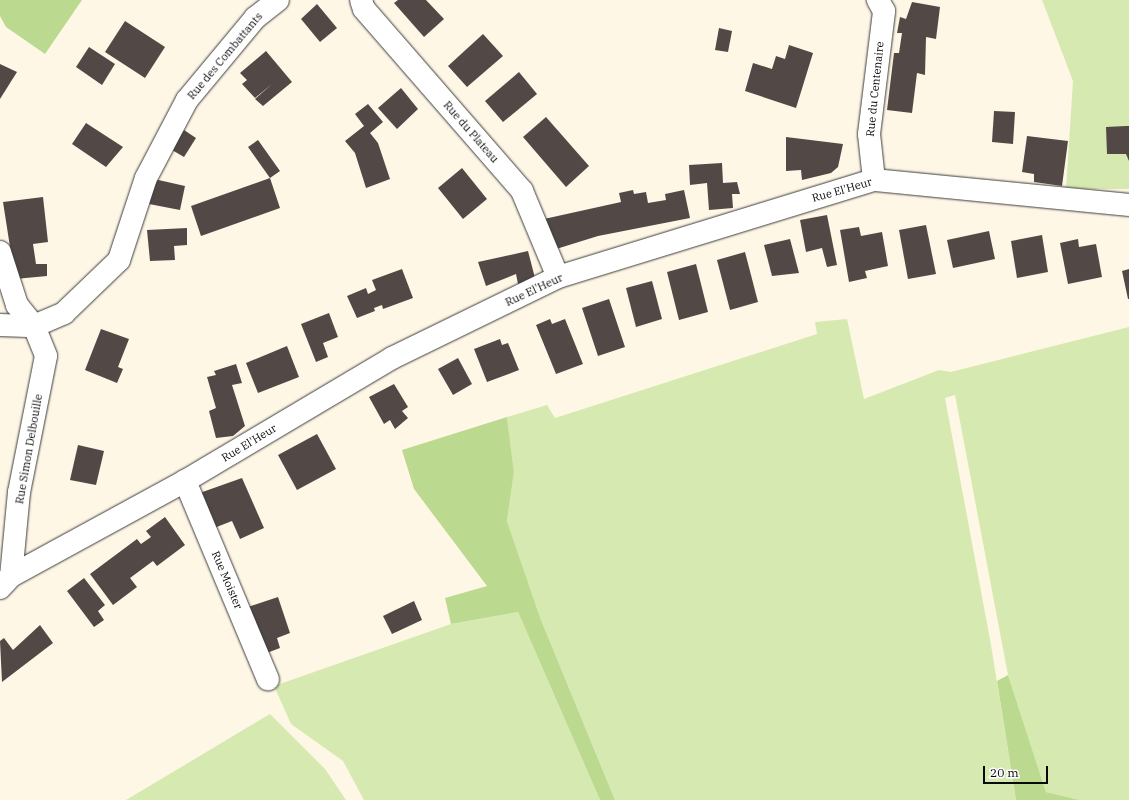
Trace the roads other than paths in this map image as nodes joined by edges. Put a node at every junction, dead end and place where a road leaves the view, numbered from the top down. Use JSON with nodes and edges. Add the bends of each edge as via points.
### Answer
{"nodes":[{"id":1,"x":278,"y":0,"type":"edge"},
{"id":2,"x":362,"y":0,"type":"edge"},
{"id":3,"x":878,"y":0,"type":"edge"},
{"id":4,"x":874,"y":180,"type":"junction"},
{"id":5,"x":1129,"y":205,"type":"edge"},
{"id":6,"x":0,"y":252,"type":"edge"},
{"id":7,"x":558,"y":277,"type":"junction"},
{"id":8,"x":0,"y":325,"type":"edge"},
{"id":9,"x":34,"y":326,"type":"junction"},
{"id":10,"x":185,"y":481,"type":"junction"},
{"id":11,"x":6,"y":582,"type":"edge"},
{"id":12,"x":268,"y":679,"type":"dead end"}],
"edges":[{"from":1,"to":9,"type":"street","name":"Rue des Combattants","via":[[255,18],[187,100],[146,178],[119,260],[64,313]]},
{"from":2,"to":7,"type":"street","name":"Rue du Plateau","via":[[364,9],[522,191]]},
{"from":3,"to":4,"type":"street","name":"Rue du Centenaire","via":[[884,11],[869,134]]},
{"from":4,"to":5,"type":"street","name":"Rue El'Heur"},
{"from":4,"to":7,"type":"street","name":"Rue El'Heur"},
{"from":6,"to":9,"type":"street","via":[[18,305]]},
{"from":7,"to":10,"type":"street","name":"Rue El'Heur","via":[[392,358]]},
{"from":8,"to":9,"type":"street","name":"Rue des Combattants"},
{"from":9,"to":11,"type":"street","name":"Rue Simon Delbouille","via":[[46,356],[19,492]]},
{"from":10,"to":11,"type":"street","name":"Rue El'Heur"},
{"from":10,"to":12,"type":"street","name":"Rue Moister"}]}
